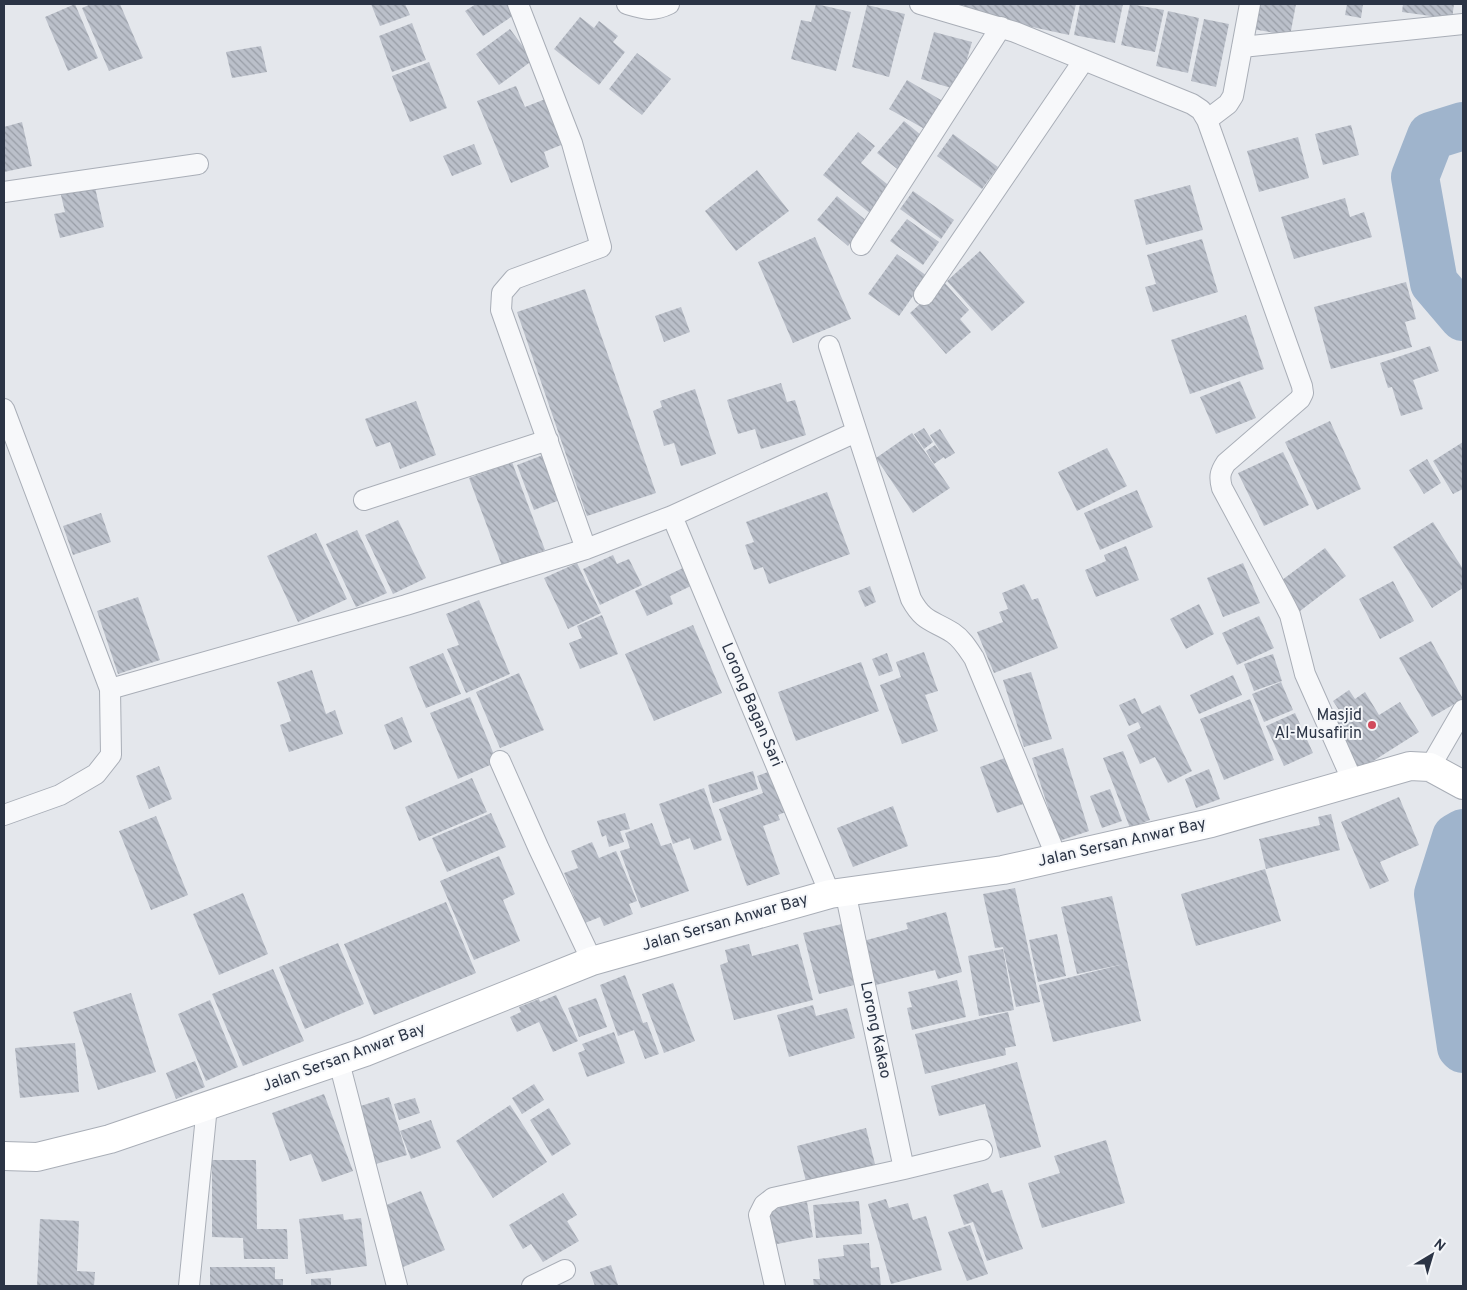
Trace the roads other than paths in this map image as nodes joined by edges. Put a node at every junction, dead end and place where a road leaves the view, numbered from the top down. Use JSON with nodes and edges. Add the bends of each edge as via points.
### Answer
{"nodes":[{"id":1,"x":518,"y":4,"type":"edge"},
{"id":2,"x":627,"y":4,"type":"edge"},
{"id":3,"x":669,"y":4,"type":"edge"},
{"id":4,"x":920,"y":4,"type":"edge"},
{"id":5,"x":1250,"y":4,"type":"edge"},
{"id":6,"x":1463,"y":24,"type":"edge"},
{"id":7,"x":1001,"y":27,"type":"junction"},
{"id":8,"x":1242,"y":47,"type":"junction"},
{"id":9,"x":1084,"y":60,"type":"junction"},
{"id":10,"x":1207,"y":120,"type":"junction"},
{"id":11,"x":198,"y":164,"type":"dead end"},
{"id":12,"x":4,"y":192,"type":"edge"},
{"id":13,"x":861,"y":245,"type":"dead end"},
{"id":14,"x":924,"y":295,"type":"dead end"},
{"id":15,"x":829,"y":346,"type":"dead end"},
{"id":16,"x":4,"y":413,"type":"edge"},
{"id":17,"x":856,"y":432,"type":"junction"},
{"id":18,"x":548,"y":440,"type":"junction"},
{"id":19,"x":364,"y":500,"type":"dead end"},
{"id":20,"x":672,"y":516,"type":"junction"},
{"id":21,"x":586,"y":548,"type":"junction"},
{"id":22,"x":110,"y":689,"type":"junction"},
{"id":23,"x":1463,"y":710,"type":"edge"},
{"id":24,"x":500,"y":761,"type":"dead end"},
{"id":25,"x":1445,"y":775,"type":"edge"},
{"id":26,"x":1352,"y":782,"type":"junction"},
{"id":27,"x":4,"y":815,"type":"edge"},
{"id":28,"x":1057,"y":858,"type":"junction"},
{"id":29,"x":838,"y":893,"type":"junction"},
{"id":30,"x":592,"y":961,"type":"junction"},
{"id":31,"x":338,"y":1062,"type":"junction"},
{"id":32,"x":207,"y":1106,"type":"junction"},
{"id":33,"x":982,"y":1150,"type":"dead end"},
{"id":34,"x":4,"y":1156,"type":"edge"},
{"id":35,"x":904,"y":1169,"type":"junction"},
{"id":36,"x":565,"y":1270,"type":"dead end"},
{"id":37,"x":189,"y":1286,"type":"edge"},
{"id":38,"x":397,"y":1286,"type":"edge"},
{"id":39,"x":532,"y":1286,"type":"edge"},
{"id":40,"x":775,"y":1286,"type":"edge"}],
"edges":[{"from":1,"to":18,"type":"street","via":[[572,143],[601,247],[514,279],[502,293],[501,310]]},
{"from":2,"to":3,"type":"street","via":[[658,10]]},
{"from":4,"to":7,"type":"street"},
{"from":5,"to":8,"type":"street"},
{"from":6,"to":8,"type":"street"},
{"from":7,"to":9,"type":"street"},
{"from":7,"to":13,"type":"street"},
{"from":8,"to":10,"type":"street","via":[[1233,96]]},
{"from":9,"to":10,"type":"street","via":[[1192,104]]},
{"from":9,"to":14,"type":"street"},
{"from":10,"to":26,"type":"street","via":[[1303,393],[1226,463],[1219,478],[1290,615],[1305,674]]},
{"from":11,"to":12,"type":"street"},
{"from":15,"to":17,"type":"street"},
{"from":16,"to":22,"type":"street"},
{"from":17,"to":20,"type":"street"},
{"from":17,"to":28,"type":"street","via":[[911,599],[924,618],[953,633],[974,658]]},
{"from":18,"to":19,"type":"street"},
{"from":18,"to":21,"type":"street"},
{"from":20,"to":21,"type":"street"},
{"from":20,"to":29,"type":"street","name":"Lorong Bagan Sari"},
{"from":21,"to":22,"type":"street","via":[[406,605]]},
{"from":22,"to":27,"type":"street","via":[[111,755],[96,774],[60,795]]},
{"from":23,"to":25,"type":"street"},
{"from":24,"to":30,"type":"street"},
{"from":25,"to":26,"type":"main road","name":"Jalan Sersan Anwar Bay","via":[[1410,766]]},
{"from":26,"to":28,"type":"main road","name":"Jalan Sersan Anwar Bay","via":[[1211,823]]},
{"from":28,"to":29,"type":"main road","name":"Jalan Sersan Anwar Bay","via":[[1003,870]]},
{"from":29,"to":30,"type":"main road","name":"Jalan Sersan Anwar Bay"},
{"from":29,"to":35,"type":"street","name":"Lorong Kakao"},
{"from":30,"to":31,"type":"main road","name":"Jalan Sersan Anwar Bay"},
{"from":31,"to":32,"type":"main road","name":"Jalan Sersan Anwar Bay"},
{"from":31,"to":38,"type":"street"},
{"from":32,"to":34,"type":"main road","name":"Jalan Sersan Anwar Bay","via":[[110,1139],[37,1157]]},
{"from":32,"to":37,"type":"street"},
{"from":33,"to":35,"type":"street"},
{"from":35,"to":40,"type":"street","via":[[772,1198],[764,1205],[759,1215]]},
{"from":36,"to":39,"type":"street"}]}
